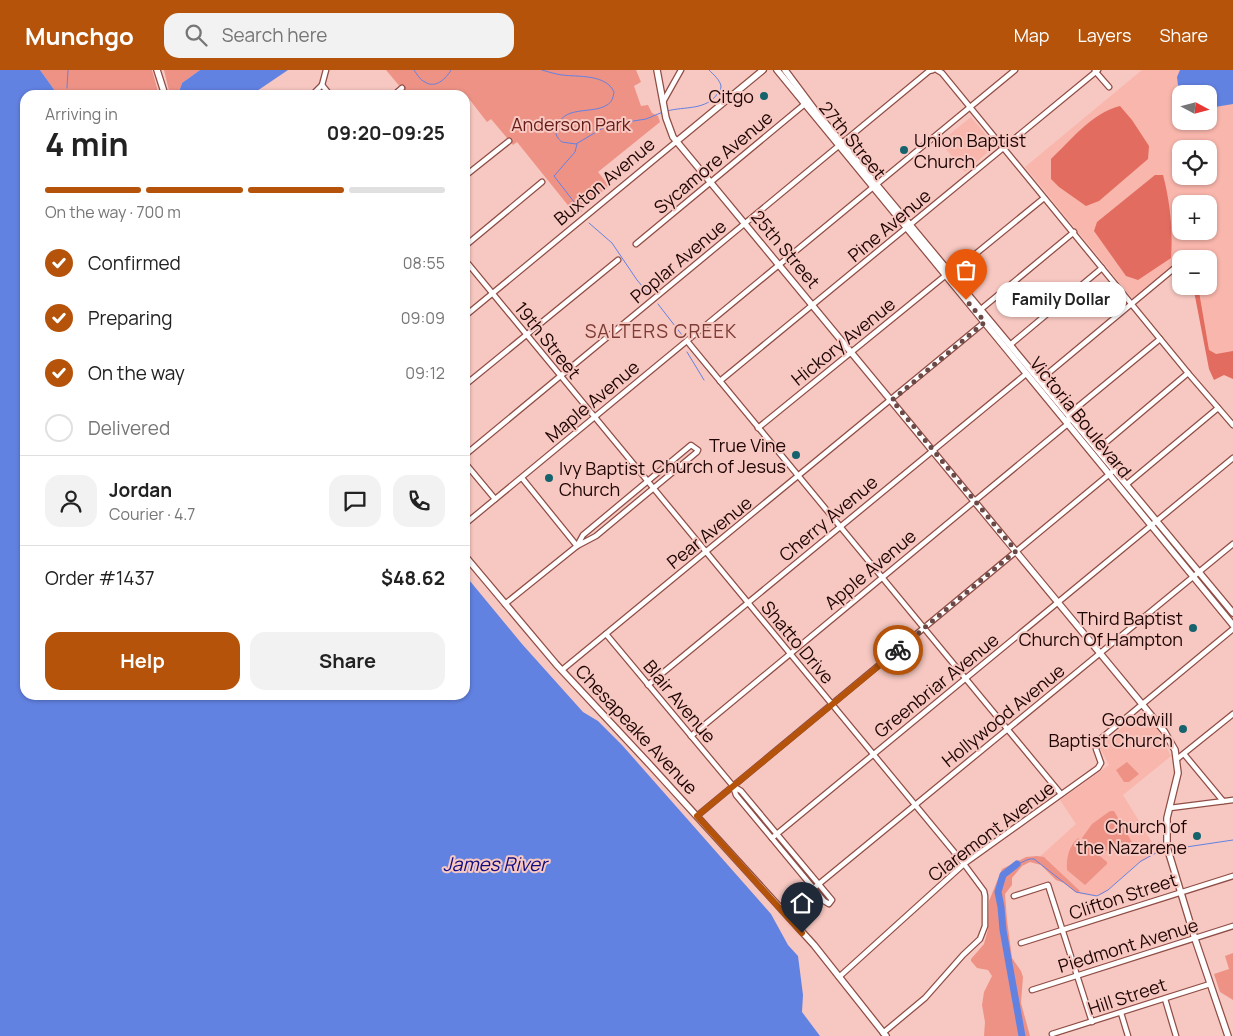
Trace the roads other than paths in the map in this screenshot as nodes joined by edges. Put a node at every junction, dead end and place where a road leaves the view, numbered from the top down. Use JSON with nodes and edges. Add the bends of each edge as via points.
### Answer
{"nodes":[{"id":1,"x":157,"y":70,"type":"edge"},
{"id":2,"x":326,"y":70,"type":"edge"},
{"id":3,"x":657,"y":70,"type":"edge"},
{"id":4,"x":681,"y":70,"type":"edge"},
{"id":5,"x":763,"y":70,"type":"edge"},
{"id":6,"x":777,"y":70,"type":"edge"},
{"id":7,"x":785,"y":70,"type":"edge"},
{"id":8,"x":792,"y":70,"type":"edge"},
{"id":9,"x":934,"y":70,"type":"edge"},
{"id":10,"x":1015,"y":70,"type":"edge"},
{"id":11,"x":1096,"y":71,"type":"edge"},
{"id":12,"x":795,"y":82,"type":"junction"},
{"id":13,"x":322,"y":85,"type":"junction"},
{"id":14,"x":1109,"y":87,"type":"dead end"},
{"id":15,"x":402,"y":88,"type":"dead end"},
{"id":16,"x":163,"y":90,"type":"edge"},
{"id":17,"x":317,"y":90,"type":"edge"},
{"id":18,"x":326,"y":90,"type":"edge"},
{"id":19,"x":400,"y":90,"type":"edge"},
{"id":20,"x":806,"y":102,"type":"junction"},
{"id":21,"x":663,"y":104,"type":"junction"},
{"id":22,"x":970,"y":107,"type":"junction"},
{"id":23,"x":508,"y":141,"type":"dead end"},
{"id":24,"x":677,"y":141,"type":"junction"},
{"id":25,"x":840,"y":145,"type":"junction"},
{"id":26,"x":1004,"y":148,"type":"junction"},
{"id":27,"x":470,"y":172,"type":"edge"},
{"id":28,"x":542,"y":182,"type":"dead end"},
{"id":29,"x":712,"y":182,"type":"junction"},
{"id":30,"x":875,"y":186,"type":"junction"},
{"id":31,"x":1044,"y":198,"type":"junction"},
{"id":32,"x":745,"y":223,"type":"junction"},
{"id":33,"x":908,"y":227,"type":"junction"},
{"id":34,"x":1074,"y":232,"type":"junction"},
{"id":35,"x":470,"y":242,"type":"edge"},
{"id":36,"x":636,"y":244,"type":"dead end"},
{"id":37,"x":618,"y":260,"type":"dead end"},
{"id":38,"x":780,"y":264,"type":"junction"},
{"id":39,"x":470,"y":266,"type":"edge"},
{"id":40,"x":1102,"y":268,"type":"junction"},
{"id":41,"x":1172,"y":270,"type":"edge"},
{"id":42,"x":948,"y":275,"type":"junction"},
{"id":43,"x":493,"y":293,"type":"junction"},
{"id":44,"x":1132,"y":304,"type":"junction"},
{"id":45,"x":813,"y":305,"type":"junction"},
{"id":46,"x":979,"y":311,"type":"junction"},
{"id":47,"x":470,"y":312,"type":"edge"},
{"id":48,"x":987,"y":321,"type":"junction"},
{"id":49,"x":526,"y":334,"type":"junction"},
{"id":50,"x":1160,"y":339,"type":"junction"},
{"id":51,"x":687,"y":341,"type":"junction"},
{"id":52,"x":1010,"y":345,"type":"junction"},
{"id":53,"x":852,"y":351,"type":"junction"},
{"id":54,"x":1188,"y":373,"type":"junction"},
{"id":55,"x":1026,"y":374,"type":"junction"},
{"id":56,"x":560,"y":376,"type":"junction"},
{"id":57,"x":1040,"y":380,"type":"junction"},
{"id":58,"x":470,"y":381,"type":"edge"},
{"id":59,"x":720,"y":381,"type":"junction"},
{"id":60,"x":892,"y":400,"type":"junction"},
{"id":61,"x":1218,"y":408,"type":"junction"},
{"id":62,"x":1069,"y":414,"type":"junction"},
{"id":63,"x":594,"y":417,"type":"junction"},
{"id":64,"x":1068,"y":424,"type":"junction"},
{"id":65,"x":1233,"y":425,"type":"edge"},
{"id":66,"x":758,"y":428,"type":"junction"},
{"id":67,"x":1098,"y":449,"type":"junction"},
{"id":68,"x":932,"y":450,"type":"junction"},
{"id":69,"x":470,"y":451,"type":"edge"},
{"id":70,"x":1233,"y":458,"type":"edge"},
{"id":71,"x":470,"y":469,"type":"edge"},
{"id":72,"x":1115,"y":470,"type":"junction"},
{"id":73,"x":1109,"y":475,"type":"junction"},
{"id":74,"x":799,"y":476,"type":"junction"},
{"id":75,"x":522,"y":478,"type":"junction"},
{"id":76,"x":647,"y":481,"type":"junction"},
{"id":77,"x":1127,"y":484,"type":"junction"},
{"id":78,"x":653,"y":489,"type":"junction"},
{"id":79,"x":495,"y":499,"type":"junction"},
{"id":80,"x":975,"y":501,"type":"junction"},
{"id":81,"x":613,"y":510,"type":"junction"},
{"id":82,"x":620,"y":516,"type":"junction"},
{"id":83,"x":470,"y":520,"type":"edge"},
{"id":84,"x":1157,"y":521,"type":"junction"},
{"id":85,"x":840,"y":526,"type":"junction"},
{"id":86,"x":1151,"y":526,"type":"junction"},
{"id":87,"x":1233,"y":544,"type":"edge"},
{"id":88,"x":577,"y":546,"type":"junction"},
{"id":89,"x":1016,"y":551,"type":"junction"},
{"id":90,"x":707,"y":552,"type":"junction"},
{"id":91,"x":470,"y":562,"type":"edge"},
{"id":92,"x":1199,"y":572,"type":"junction"},
{"id":93,"x":1193,"y":576,"type":"junction"},
{"id":94,"x":882,"y":577,"type":"junction"},
{"id":95,"x":1058,"y":602,"type":"junction"},
{"id":96,"x":747,"y":603,"type":"junction"},
{"id":97,"x":505,"y":604,"type":"junction"},
{"id":98,"x":1233,"y":614,"type":"edge"},
{"id":99,"x":1233,"y":625,"type":"edge"},
{"id":100,"x":924,"y":628,"type":"junction"},
{"id":101,"x":1233,"y":629,"type":"edge"},
{"id":102,"x":606,"y":634,"type":"junction"},
{"id":103,"x":1100,"y":653,"type":"junction"},
{"id":104,"x":790,"y":654,"type":"junction"},
{"id":105,"x":562,"y":670,"type":"junction"},
{"id":106,"x":966,"y":678,"type":"junction"},
{"id":107,"x":648,"y":685,"type":"junction"},
{"id":108,"x":832,"y":704,"type":"junction"},
{"id":109,"x":1142,"y":704,"type":"junction"},
{"id":110,"x":1233,"y":714,"type":"edge"},
{"id":111,"x":1008,"y":729,"type":"junction"},
{"id":112,"x":691,"y":736,"type":"junction"},
{"id":113,"x":873,"y":754,"type":"junction"},
{"id":114,"x":1184,"y":754,"type":"junction"},
{"id":115,"x":1177,"y":759,"type":"junction"},
{"id":116,"x":733,"y":786,"type":"junction"},
{"id":117,"x":1061,"y":794,"type":"junction"},
{"id":118,"x":1233,"y":800,"type":"edge"},
{"id":119,"x":1223,"y":801,"type":"junction"},
{"id":120,"x":915,"y":806,"type":"junction"},
{"id":121,"x":1170,"y":808,"type":"junction"},
{"id":122,"x":697,"y":816,"type":"junction"},
{"id":123,"x":777,"y":835,"type":"junction"},
{"id":124,"x":772,"y":838,"type":"junction"},
{"id":125,"x":964,"y":864,"type":"junction"},
{"id":126,"x":1233,"y":876,"type":"edge"},
{"id":127,"x":819,"y":884,"type":"junction"},
{"id":128,"x":814,"y":888,"type":"junction"},
{"id":129,"x":1180,"y":892,"type":"junction"},
{"id":130,"x":1014,"y":896,"type":"dead end"},
{"id":131,"x":1233,"y":926,"type":"edge"},
{"id":132,"x":1063,"y":930,"type":"junction"},
{"id":133,"x":1195,"y":938,"type":"junction"},
{"id":134,"x":1021,"y":943,"type":"dead end"},
{"id":135,"x":1077,"y":975,"type":"junction"},
{"id":136,"x":839,"y":977,"type":"junction"},
{"id":137,"x":1210,"y":984,"type":"junction"},
{"id":138,"x":1032,"y":990,"type":"dead end"},
{"id":139,"x":1165,"y":999,"type":"junction"},
{"id":140,"x":1121,"y":1013,"type":"junction"},
{"id":141,"x":1092,"y":1022,"type":"junction"},
{"id":142,"x":884,"y":1034,"type":"edge"},
{"id":143,"x":1052,"y":1034,"type":"dead end"},
{"id":144,"x":1128,"y":1036,"type":"edge"},
{"id":145,"x":1176,"y":1036,"type":"edge"},
{"id":146,"x":1228,"y":1036,"type":"edge"}],
"edges":[{"from":1,"to":16,"type":"main road"},
{"from":2,"to":13,"type":"street"},
{"from":3,"to":21,"type":"main road","name":"25th Street"},
{"from":4,"to":21,"type":"street"},
{"from":5,"to":24,"type":"main road","name":"Buxton Avenue"},
{"from":6,"to":20,"type":"main road","name":"27th Street"},
{"from":7,"to":12,"type":"main road","name":"27th Street"},
{"from":8,"to":12,"type":"main road"},
{"from":9,"to":22,"type":"street","via":[[942,73]]},
{"from":9,"to":25,"type":"street","name":"Poplar Avenue"},
{"from":10,"to":22,"type":"street","name":"Maple Avenue"},
{"from":11,"to":14,"type":"street"},
{"from":11,"to":26,"type":"street","name":"Pine Avenue"},
{"from":12,"to":20,"type":"main road","name":"27th Street"},
{"from":13,"to":17,"type":"street"},
{"from":13,"to":18,"type":"street"},
{"from":15,"to":19,"type":"street"},
{"from":20,"to":25,"type":"main road","name":"27th Street"},
{"from":20,"to":29,"type":"street","name":"Sycamore Avenue"},
{"from":21,"to":24,"type":"main road","name":"25th Street"},
{"from":22,"to":26,"type":"street"},
{"from":22,"to":30,"type":"street","name":"Maple Avenue"},
{"from":23,"to":27,"type":"street"},
{"from":24,"to":29,"type":"main road","name":"25th Street"},
{"from":24,"to":43,"type":"street","name":"Buxton Avenue"},
{"from":25,"to":30,"type":"main road","name":"27th Street"},
{"from":25,"to":32,"type":"street","name":"Poplar Avenue"},
{"from":26,"to":31,"type":"street"},
{"from":26,"to":33,"type":"street","name":"Pine Avenue"},
{"from":28,"to":35,"type":"street"},
{"from":29,"to":32,"type":"main road","name":"25th Street"},
{"from":29,"to":36,"type":"street","name":"Sycamore Avenue"},
{"from":30,"to":33,"type":"main road","name":"27th Street"},
{"from":30,"to":38,"type":"street","name":"Maple Avenue"},
{"from":31,"to":34,"type":"street"},
{"from":31,"to":42,"type":"street","name":"Hickory Avenue"},
{"from":32,"to":38,"type":"main road","name":"25th Street"},
{"from":32,"to":56,"type":"street","name":"Poplar Avenue"},
{"from":33,"to":42,"type":"main road","name":"Victoria Boulevard"},
{"from":33,"to":45,"type":"street","name":"Pine Avenue"},
{"from":34,"to":40,"type":"street"},
{"from":34,"to":46,"type":"street"},
{"from":37,"to":49,"type":"street"},
{"from":38,"to":45,"type":"main road","name":"25th Street"},
{"from":38,"to":51,"type":"street","name":"Maple Avenue"},
{"from":39,"to":43,"type":"street","name":"19th Street"},
{"from":40,"to":44,"type":"street"},
{"from":40,"to":52,"type":"street"},
{"from":41,"to":44,"type":"street"},
{"from":42,"to":46,"type":"main road","name":"Victoria Boulevard"},
{"from":42,"to":53,"type":"street","name":"Hickory Avenue"},
{"from":43,"to":47,"type":"street","name":"Buxton Avenue"},
{"from":43,"to":49,"type":"street","name":"19th Street"},
{"from":44,"to":50,"type":"street"},
{"from":44,"to":57,"type":"street"},
{"from":45,"to":53,"type":"main road","name":"25th Street"},
{"from":45,"to":59,"type":"street","name":"Pine Avenue"},
{"from":46,"to":48,"type":"main road","name":"Victoria Boulevard"},
{"from":48,"to":52,"type":"main road","name":"Victoria Boulevard"},
{"from":48,"to":55,"type":"main road","name":"Victoria Boulevard"},
{"from":48,"to":60,"type":"street","name":"Pear Avenue"},
{"from":49,"to":56,"type":"street","name":"19th Street"},
{"from":49,"to":58,"type":"street"},
{"from":50,"to":54,"type":"street"},
{"from":50,"to":62,"type":"street"},
{"from":51,"to":59,"type":"street"},
{"from":51,"to":63,"type":"street","name":"Maple Avenue"},
{"from":52,"to":57,"type":"main road","name":"Victoria Boulevard"},
{"from":53,"to":60,"type":"main road","name":"25th Street"},
{"from":53,"to":66,"type":"street","name":"Hickory Avenue"},
{"from":54,"to":61,"type":"street"},
{"from":54,"to":67,"type":"street"},
{"from":55,"to":64,"type":"main road","name":"Victoria Boulevard"},
{"from":55,"to":68,"type":"street","name":"Cherry Avenue"},
{"from":56,"to":63,"type":"street","name":"19th Street"},
{"from":56,"to":69,"type":"street","name":"Poplar Avenue"},
{"from":57,"to":62,"type":"main road","name":"Victoria Boulevard"},
{"from":59,"to":66,"type":"street"},
{"from":60,"to":68,"type":"main road","name":"25th Street"},
{"from":60,"to":74,"type":"street","name":"Pear Avenue"},
{"from":61,"to":65,"type":"street"},
{"from":61,"to":77,"type":"street"},
{"from":62,"to":64,"type":"street"},
{"from":62,"to":67,"type":"main road","name":"Victoria Boulevard"},
{"from":63,"to":75,"type":"street","name":"Maple Avenue"},
{"from":63,"to":76,"type":"street","name":"19th Street"},
{"from":64,"to":73,"type":"main road","name":"Victoria Boulevard"},
{"from":64,"to":80,"type":"street","name":"Apple Avenue"},
{"from":66,"to":74,"type":"street"},
{"from":67,"to":72,"type":"main road","name":"Victoria Boulevard"},
{"from":68,"to":80,"type":"main road","name":"25th Street"},
{"from":68,"to":85,"type":"street","name":"Cherry Avenue"},
{"from":70,"to":84,"type":"street","name":"Greenbriar Avenue"},
{"from":71,"to":79,"type":"street"},
{"from":72,"to":73,"type":"street"},
{"from":72,"to":77,"type":"main road","name":"Victoria Boulevard"},
{"from":73,"to":86,"type":"main road","name":"Victoria Boulevard"},
{"from":73,"to":89,"type":"street"},
{"from":74,"to":85,"type":"street"},
{"from":74,"to":90,"type":"street","name":"Pear Avenue"},
{"from":75,"to":79,"type":"street","name":"Maple Avenue"},
{"from":75,"to":88,"type":"street"},
{"from":76,"to":78,"type":"street","name":"19th Street"},
{"from":76,"to":78,"type":"street","via":[[691,445],[698,450]]},
{"from":76,"to":81,"type":"street"},
{"from":77,"to":84,"type":"main road","name":"Victoria Boulevard"},
{"from":78,"to":82,"type":"street"},
{"from":78,"to":90,"type":"street","name":"19th Street"},
{"from":79,"to":83,"type":"street","name":"Maple Avenue"},
{"from":80,"to":89,"type":"main road","name":"25th Street"},
{"from":80,"to":94,"type":"street","name":"Apple Avenue"},
{"from":81,"to":82,"type":"street"},
{"from":81,"to":88,"type":"street","via":[[583,535]]},
{"from":82,"to":88,"type":"street","via":[[596,536]]},
{"from":84,"to":86,"type":"street","name":"Greenbriar Avenue"},
{"from":84,"to":92,"type":"main road","name":"Victoria Boulevard"},
{"from":85,"to":94,"type":"street"},
{"from":85,"to":96,"type":"street","name":"Cherry Avenue"},
{"from":86,"to":93,"type":"main road","name":"Victoria Boulevard"},
{"from":86,"to":95,"type":"street","name":"Greenbriar Avenue"},
{"from":87,"to":92,"type":"street","name":"Hollywood Avenue"},
{"from":88,"to":97,"type":"street"},
{"from":89,"to":95,"type":"main road","name":"25th Street"},
{"from":89,"to":100,"type":"street"},
{"from":90,"to":96,"type":"street","name":"Shatto Drive"},
{"from":90,"to":102,"type":"street","name":"Pear Avenue"},
{"from":91,"to":97,"type":"main road","name":"Chesapeake Avenue"},
{"from":92,"to":93,"type":"street","name":"Hollywood Avenue"},
{"from":92,"to":98,"type":"main road","name":"Victoria Boulevard"},
{"from":93,"to":99,"type":"main road","name":"Victoria Boulevard"},
{"from":93,"to":103,"type":"street","name":"Hollywood Avenue"},
{"from":94,"to":100,"type":"street"},
{"from":94,"to":104,"type":"street","name":"Apple Avenue"},
{"from":95,"to":103,"type":"main road","name":"25th Street"},
{"from":95,"to":106,"type":"street","name":"Greenbriar Avenue"},
{"from":96,"to":104,"type":"street","name":"Shatto Drive"},
{"from":96,"to":107,"type":"street","name":"Cherry Avenue"},
{"from":97,"to":105,"type":"main road","name":"Chesapeake Avenue"},
{"from":100,"to":106,"type":"street"},
{"from":100,"to":108,"type":"street"},
{"from":101,"to":109,"type":"street"},
{"from":102,"to":105,"type":"street","name":"Pear Avenue"},
{"from":102,"to":107,"type":"street","name":"Blair Avenue"},
{"from":103,"to":109,"type":"main road","name":"25th Street"},
{"from":103,"to":111,"type":"street","name":"Hollywood Avenue"},
{"from":104,"to":108,"type":"street","name":"Shatto Drive"},
{"from":104,"to":112,"type":"street","name":"Apple Avenue"},
{"from":105,"to":122,"type":"main road","name":"Chesapeake Avenue"},
{"from":106,"to":111,"type":"street"},
{"from":106,"to":113,"type":"street","name":"Greenbriar Avenue"},
{"from":107,"to":112,"type":"street","name":"Blair Avenue"},
{"from":108,"to":113,"type":"street","name":"Shatto Drive"},
{"from":108,"to":116,"type":"street"},
{"from":109,"to":115,"type":"main road","name":"25th Street","via":[[1172,742]]},
{"from":109,"to":117,"type":"street","name":"Claremont Avenue","via":[[1097,743],[1101,760],[1099,766]]},
{"from":110,"to":114,"type":"street"},
{"from":111,"to":117,"type":"street"},
{"from":111,"to":120,"type":"street","name":"Hollywood Avenue"},
{"from":112,"to":116,"type":"street","name":"Blair Avenue"},
{"from":113,"to":120,"type":"street","name":"Shatto Drive"},
{"from":113,"to":123,"type":"street","name":"Greenbriar Avenue"},
{"from":114,"to":115,"type":"street"},
{"from":114,"to":119,"type":"street"},
{"from":115,"to":121,"type":"main road","via":[[1177,781]]},
{"from":116,"to":122,"type":"street"},
{"from":116,"to":123,"type":"street","name":"Blair Avenue","via":[[742,791]]},
{"from":116,"to":124,"type":"street","name":"Blair Avenue","via":[[736,795]]},
{"from":117,"to":125,"type":"street","name":"Claremont Avenue"},
{"from":118,"to":119,"type":"street"},
{"from":119,"to":121,"type":"street"},
{"from":120,"to":125,"type":"street","name":"Shatto Drive"},
{"from":120,"to":127,"type":"street","name":"Hollywood Avenue"},
{"from":121,"to":129,"type":"main road","via":[[1166,826],[1167,847]]},
{"from":122,"to":136,"type":"main road","name":"Chesapeake Avenue"},
{"from":123,"to":124,"type":"street","name":"Greenbriar Avenue"},
{"from":123,"to":127,"type":"street","name":"Blair Avenue"},
{"from":124,"to":128,"type":"street","name":"Blair Avenue"},
{"from":125,"to":136,"type":"street","name":"Claremont Avenue"},
{"from":125,"to":142,"type":"street","name":"Shatto Drive","via":[[984,893],[985,926],[982,936],[925,998]]},
{"from":126,"to":129,"type":"street","name":"Clifton Street"},
{"from":127,"to":128,"type":"street","name":"Hollywood Avenue"},
{"from":127,"to":128,"type":"street","name":"Blair Avenue","via":[[832,900],[830,904]]},
{"from":129,"to":132,"type":"street","name":"Clifton Street"},
{"from":129,"to":133,"type":"main road"},
{"from":130,"to":132,"type":"street","via":[[1048,885]]},
{"from":131,"to":133,"type":"street","name":"Piedmont Avenue"},
{"from":132,"to":134,"type":"street","name":"Clifton Street"},
{"from":132,"to":135,"type":"street"},
{"from":133,"to":135,"type":"street","name":"Piedmont Avenue"},
{"from":133,"to":137,"type":"main road"},
{"from":135,"to":138,"type":"street","name":"Piedmont Avenue"},
{"from":135,"to":141,"type":"street"},
{"from":136,"to":142,"type":"main road","name":"Chesapeake Avenue"},
{"from":137,"to":139,"type":"street","name":"Hill Street"},
{"from":137,"to":146,"type":"main road"},
{"from":139,"to":140,"type":"street","name":"Hill Street"},
{"from":139,"to":145,"type":"street"},
{"from":140,"to":141,"type":"street","name":"Hill Street"},
{"from":140,"to":144,"type":"street"},
{"from":141,"to":143,"type":"street","name":"Hill Street"}]}
